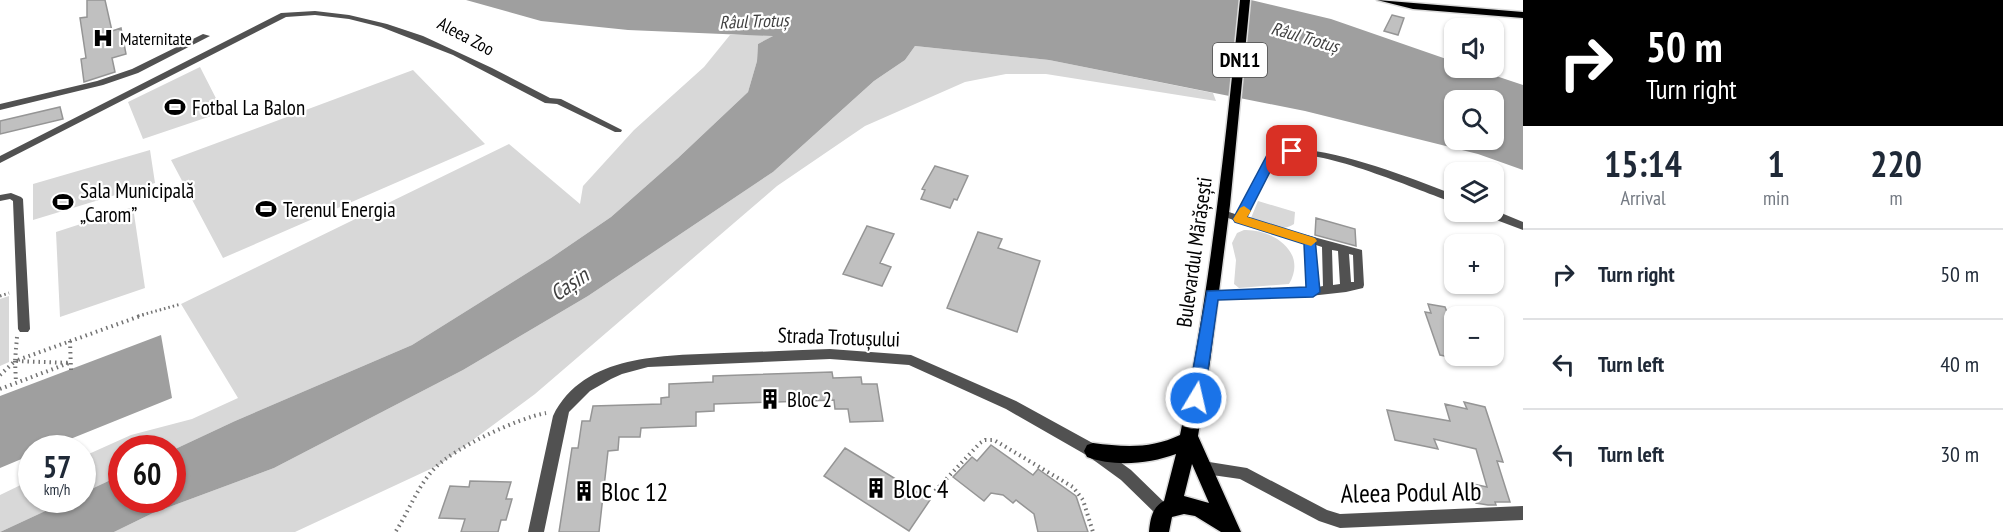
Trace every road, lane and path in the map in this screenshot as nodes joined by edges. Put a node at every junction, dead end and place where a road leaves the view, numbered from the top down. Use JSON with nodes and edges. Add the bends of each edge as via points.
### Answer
{"nodes":[{"id":1,"x":1245,"y":0,"type":"edge"},
{"id":2,"x":1383,"y":0,"type":"edge"},
{"id":3,"x":1523,"y":15,"type":"edge"},
{"id":4,"x":206,"y":36,"type":"dead end"},
{"id":5,"x":0,"y":107,"type":"edge"},
{"id":6,"x":618,"y":130,"type":"dead end"},
{"id":7,"x":0,"y":160,"type":"edge"},
{"id":8,"x":1444,"y":195,"type":"edge"},
{"id":9,"x":0,"y":198,"type":"edge"},
{"id":10,"x":1223,"y":213,"type":"junction"},
{"id":11,"x":1240,"y":219,"type":"junction"},
{"id":12,"x":1504,"y":219,"type":"edge"},
{"id":13,"x":1523,"y":226,"type":"edge"},
{"id":14,"x":1311,"y":241,"type":"junction"},
{"id":15,"x":1327,"y":245,"type":"junction"},
{"id":16,"x":1328,"y":290,"type":"junction"},
{"id":17,"x":1313,"y":292,"type":"junction"},
{"id":18,"x":1212,"y":295,"type":"junction"},
{"id":19,"x":181,"y":304,"type":"dead end"},
{"id":20,"x":24,"y":329,"type":"joint"},
{"id":21,"x":70,"y":341,"type":"junction"},
{"id":22,"x":15,"y":361,"type":"junction"},
{"id":23,"x":71,"y":363,"type":"junction"},
{"id":24,"x":71,"y":370,"type":"dead end"},
{"id":25,"x":0,"y":375,"type":"edge"},
{"id":26,"x":16,"y":383,"type":"junction"},
{"id":27,"x":0,"y":389,"type":"edge"},
{"id":28,"x":560,"y":416,"type":"junction"},
{"id":29,"x":1190,"y":439,"type":"junction"},
{"id":30,"x":1093,"y":451,"type":"junction"},
{"id":31,"x":1203,"y":468,"type":"junction"},
{"id":32,"x":935,"y":491,"type":"dead end"},
{"id":33,"x":1168,"y":509,"type":"junction"},
{"id":34,"x":1523,"y":513,"type":"edge"},
{"id":35,"x":1230,"y":530,"type":"edge"},
{"id":36,"x":396,"y":531,"type":"edge"},
{"id":37,"x":536,"y":532,"type":"edge"},
{"id":38,"x":1093,"y":532,"type":"edge"},
{"id":39,"x":1159,"y":532,"type":"edge"}],
"edges":[{"from":1,"to":10,"type":"main road","name":"Bulevardul Mărășești","number":"DN11"},
{"from":2,"to":3,"type":"main road"},
{"from":4,"to":5,"type":"lane","via":[[135,71]]},
{"from":6,"to":7,"type":"lane","name":"Aleea Zoo","via":[[558,101],[548,101],[414,28],[379,17],[316,6],[284,15]]},
{"from":8,"to":11,"type":"street","via":[[1341,161],[1284,152],[1274,155],[1268,163]]},
{"from":9,"to":20,"type":"lane","via":[[18,199]]},
{"from":10,"to":11,"type":"lane"},
{"from":10,"to":18,"type":"main road","name":"Bulevardul Mărășești","number":"DN11"},
{"from":11,"to":14,"type":"lane"},
{"from":12,"to":13,"type":"street"},
{"from":14,"to":15,"type":"lane"},
{"from":14,"to":17,"type":"lane"},
{"from":15,"to":16,"type":"lane"},
{"from":15,"to":16,"type":"lane","via":[[1343,249],[1346,288]]},
{"from":16,"to":17,"type":"lane"},
{"from":17,"to":18,"type":"lane"},
{"from":18,"to":29,"type":"main road","name":"Bulevardul Mărășești","number":"DN11"},
{"from":19,"to":21,"type":"path"},
{"from":20,"to":22,"type":"path","via":[[17,338]]},
{"from":21,"to":22,"type":"path"},
{"from":21,"to":23,"type":"path"},
{"from":22,"to":23,"type":"path"},
{"from":22,"to":25,"type":"path"},
{"from":22,"to":26,"type":"path"},
{"from":23,"to":24,"type":"path"},
{"from":23,"to":26,"type":"path"},
{"from":26,"to":27,"type":"path"},
{"from":28,"to":30,"type":"street","name":"Strada Trotușului","via":[[585,387],[612,371],[633,365],[692,359],[869,356],[911,360],[939,371],[1042,420]]},
{"from":28,"to":36,"type":"path","via":[[543,413],[513,422],[439,465]]},
{"from":28,"to":37,"type":"street"},
{"from":29,"to":30,"type":"main road","via":[[1159,453],[1143,455]]},
{"from":29,"to":31,"type":"main road"},
{"from":29,"to":33,"type":"main road","name":"Bulevardul Mărășești","number":"DN11"},
{"from":30,"to":33,"type":"street","name":"Strada Trotușului"},
{"from":31,"to":34,"type":"street","name":"Aleea Podul Alb","via":[[1242,473],[1341,521]]},
{"from":31,"to":35,"type":"main road"},
{"from":32,"to":38,"type":"path","via":[[980,443],[994,440],[1073,487],[1083,500]]},
{"from":33,"to":35,"type":"main road","via":[[1187,505],[1205,509]]},
{"from":33,"to":39,"type":"main road","number":"DN11","via":[[1159,520]]}]}
